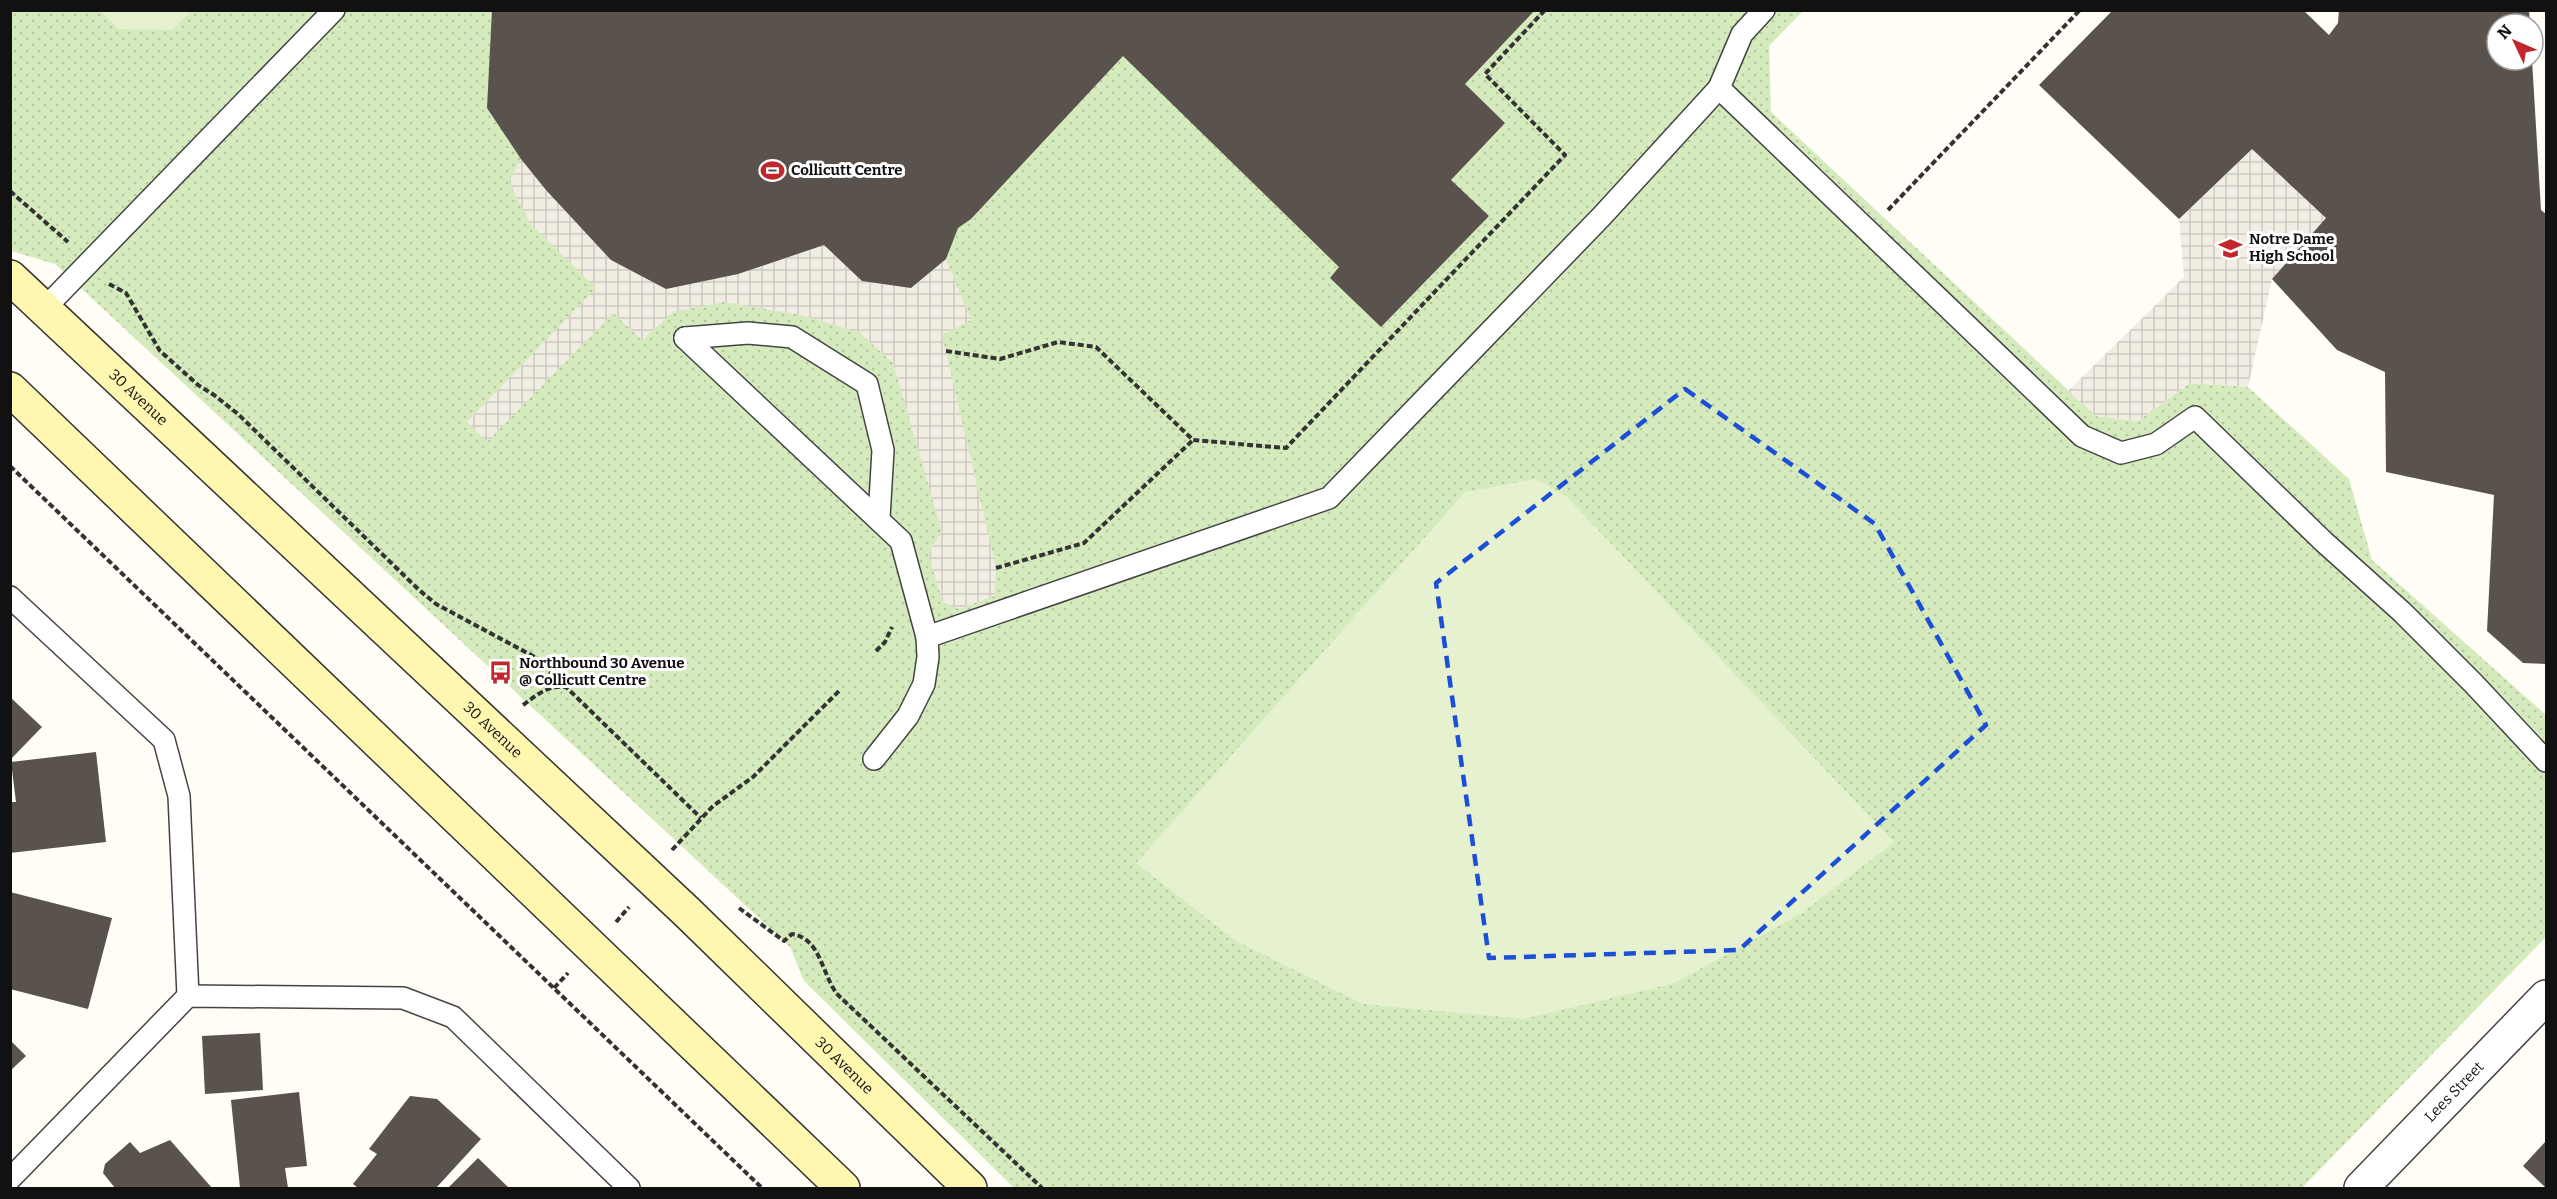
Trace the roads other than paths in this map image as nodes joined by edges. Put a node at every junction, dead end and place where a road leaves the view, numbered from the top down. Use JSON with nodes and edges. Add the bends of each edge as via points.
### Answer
{"nodes":[{"id":1,"x":334,"y":10,"type":"edge"},
{"id":2,"x":1764,"y":10,"type":"edge"},
{"id":3,"x":1719,"y":88,"type":"junction"},
{"id":4,"x":10,"y":277,"type":"edge"},
{"id":5,"x":44,"y":309,"type":"junction"},
{"id":6,"x":10,"y":389,"type":"edge"},
{"id":7,"x":879,"y":518,"type":"junction"},
{"id":8,"x":10,"y":597,"type":"edge"},
{"id":9,"x":927,"y":637,"type":"junction"},
{"id":10,"x":874,"y":759,"type":"dead end"},
{"id":11,"x":2547,"y":761,"type":"edge"},
{"id":12,"x":188,"y":996,"type":"junction"},
{"id":13,"x":2547,"y":997,"type":"edge"},
{"id":14,"x":10,"y":1179,"type":"edge"},
{"id":15,"x":629,"y":1188,"type":"edge"},
{"id":16,"x":843,"y":1188,"type":"edge"},
{"id":17,"x":970,"y":1188,"type":"edge"},
{"id":18,"x":2361,"y":1188,"type":"edge"}],
"edges":[{"from":1,"to":5,"type":"lane"},
{"from":2,"to":3,"type":"lane","via":[[1742,34]]},
{"from":3,"to":9,"type":"lane","via":[[1602,216],[1329,498]]},
{"from":3,"to":11,"type":"lane","via":[[2082,436],[2121,453],[2156,444],[2195,417],[2402,612]]},
{"from":4,"to":5,"type":"main road","name":"30 Avenue"},
{"from":5,"to":17,"type":"main road","name":"30 Avenue","via":[[654,881]]},
{"from":6,"to":16,"type":"main road"},
{"from":7,"to":7,"type":"lane","via":[[685,338],[748,333],[792,337],[867,384],[883,450]]},
{"from":7,"to":9,"type":"lane","via":[[901,541]]},
{"from":8,"to":12,"type":"lane","via":[[164,740],[179,796]]},
{"from":9,"to":10,"type":"lane","via":[[924,684],[908,716]]},
{"from":12,"to":14,"type":"lane"},
{"from":12,"to":15,"type":"lane","via":[[403,998],[453,1017]]},
{"from":13,"to":18,"type":"street","name":"Lees Street"}]}
